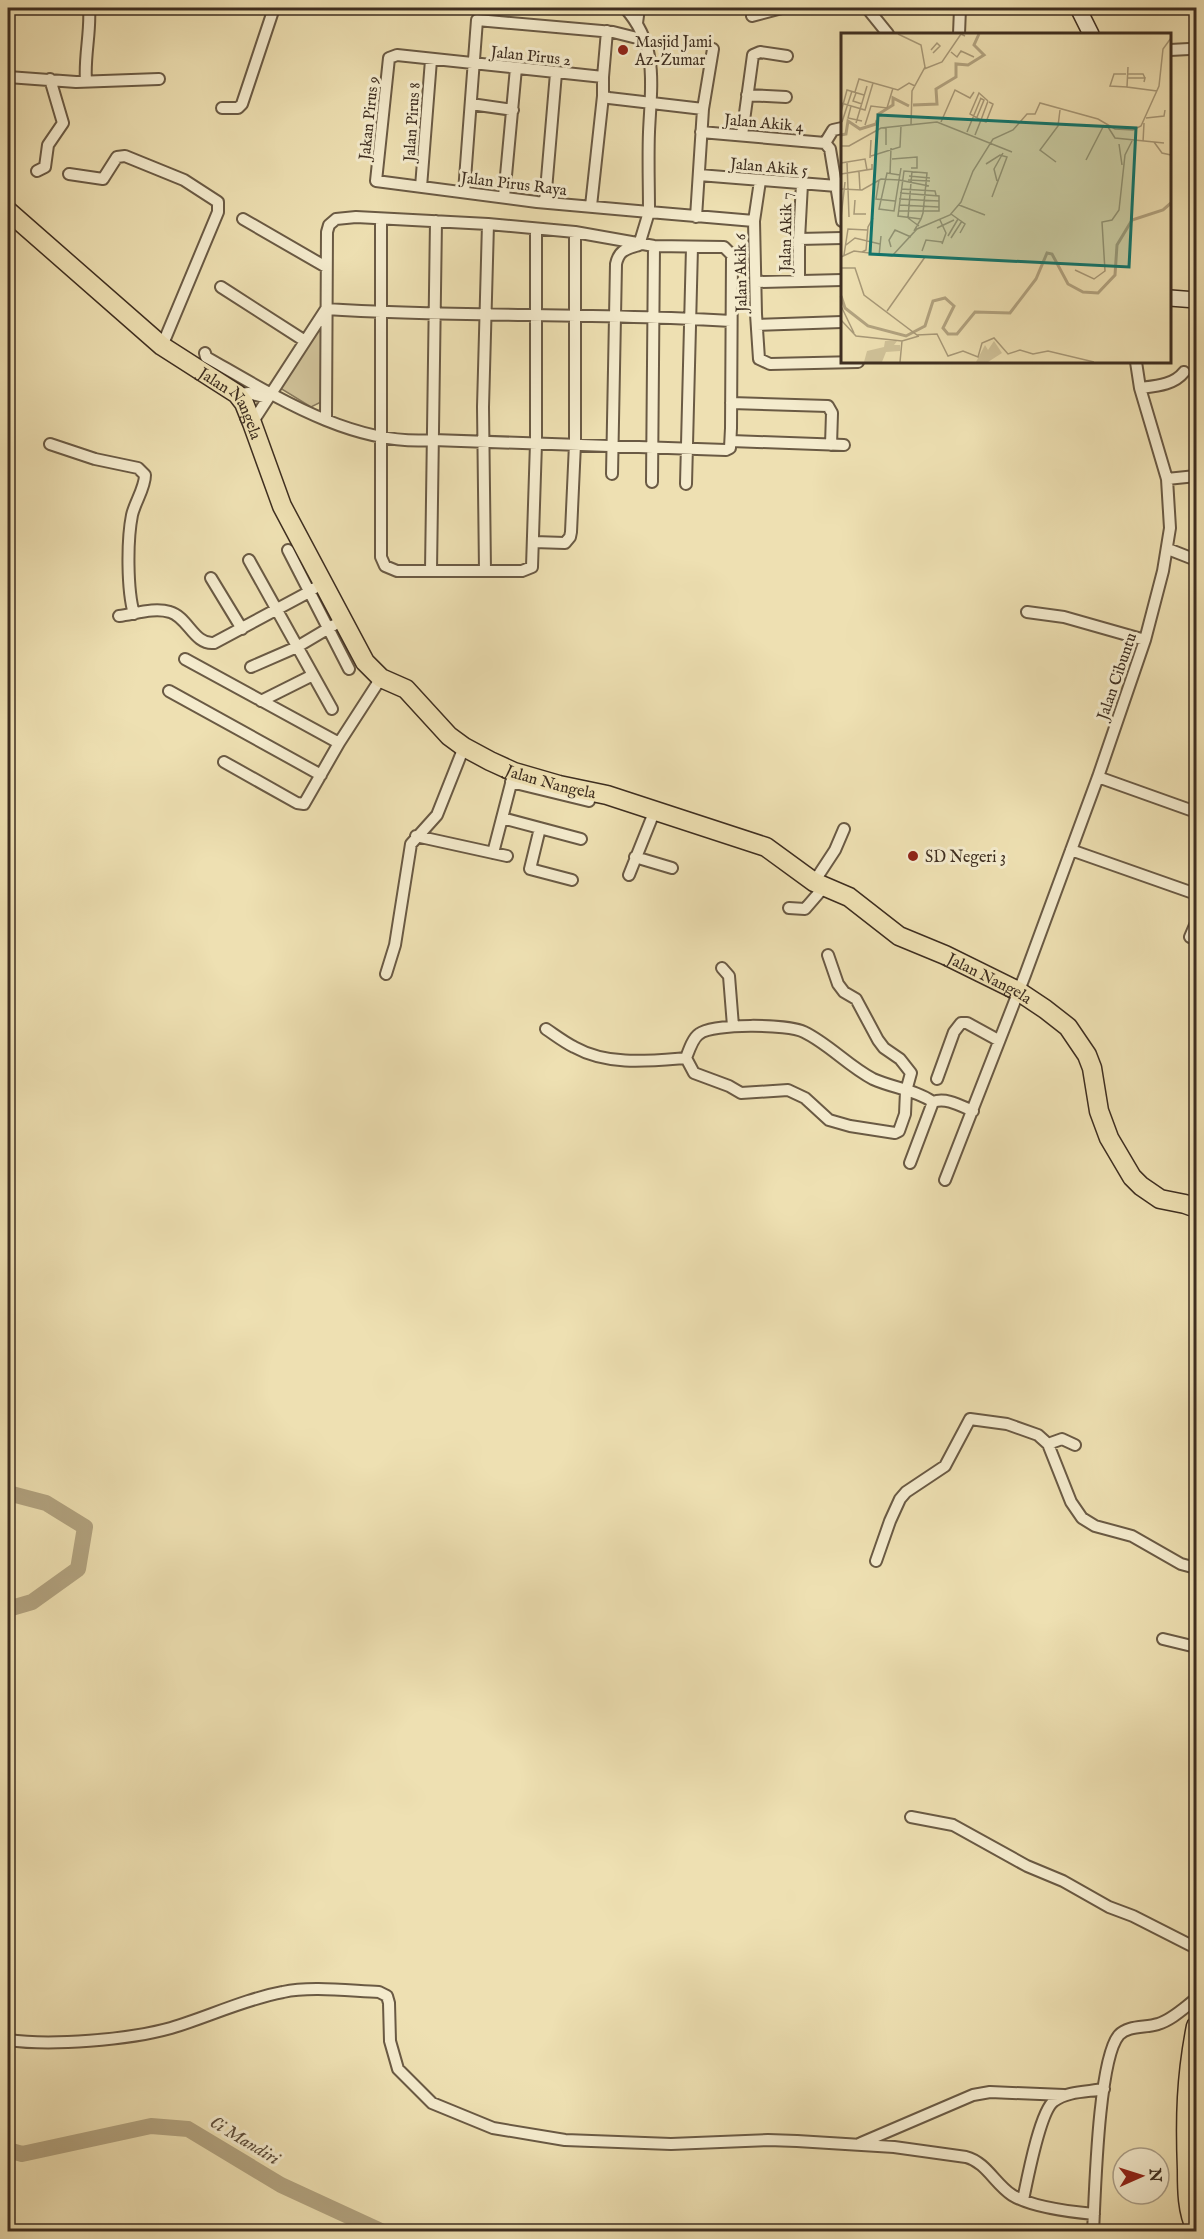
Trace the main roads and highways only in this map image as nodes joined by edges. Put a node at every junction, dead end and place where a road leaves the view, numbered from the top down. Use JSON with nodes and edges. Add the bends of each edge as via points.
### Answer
{"nodes":[{"id":1,"x":8,"y":211,"type":"edge"},
{"id":2,"x":1197,"y":1209,"type":"edge"},
{"id":3,"x":1197,"y":2026,"type":"edge"},
{"id":4,"x":1197,"y":2229,"type":"edge"}],
"edges":[{"from":1,"to":2,"type":"main road","name":"Jalan Nangela","via":[[162,346],[237,394],[244,403],[315,587],[335,625],[381,678],[406,688],[443,731],[512,777],[607,795],[766,847],[819,885],[849,897],[899,936],[1018,991],[1068,1027],[1082,1046],[1091,1063],[1099,1112],[1132,1177],[1160,1199]]},
{"from":3,"to":4,"type":"main road","via":[[1185,2108],[1187,2186]]}]}
